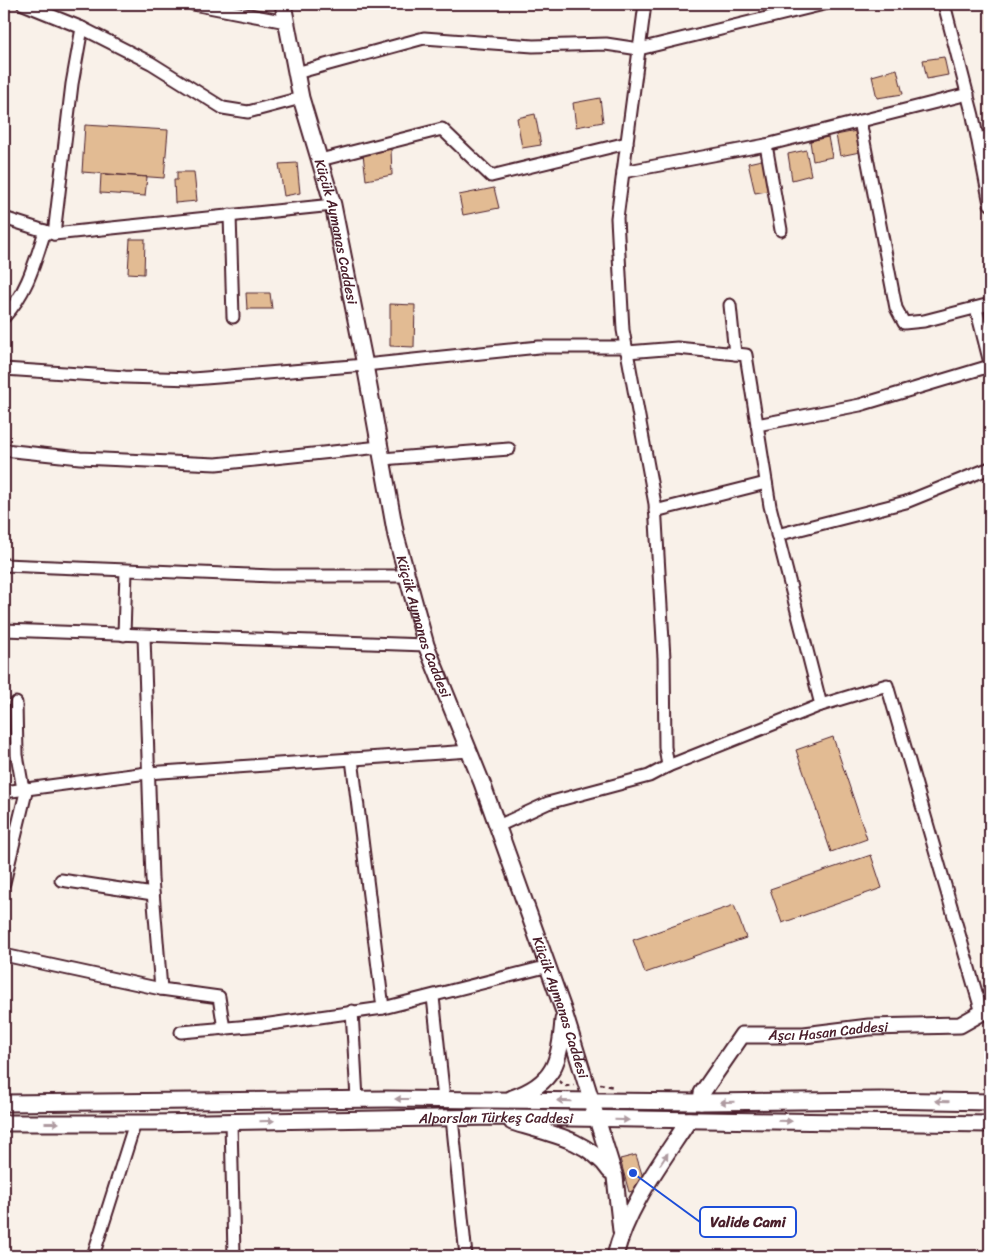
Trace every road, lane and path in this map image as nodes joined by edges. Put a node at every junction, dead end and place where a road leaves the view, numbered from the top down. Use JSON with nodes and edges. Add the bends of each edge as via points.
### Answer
{"nodes":[{"id":1,"x":23,"y":4,"type":"edge"},
{"id":2,"x":193,"y":4,"type":"edge"},
{"id":3,"x":283,"y":4,"type":"edge"},
{"id":4,"x":645,"y":4,"type":"edge"},
{"id":5,"x":824,"y":4,"type":"edge"},
{"id":6,"x":944,"y":4,"type":"edge"},
{"id":7,"x":286,"y":22,"type":"junction"},
{"id":8,"x":82,"y":28,"type":"junction"},
{"id":9,"x":639,"y":49,"type":"junction"},
{"id":10,"x":296,"y":73,"type":"junction"},
{"id":11,"x":968,"y":94,"type":"junction"},
{"id":12,"x":301,"y":98,"type":"junction"},
{"id":13,"x":860,"y":121,"type":"junction"},
{"id":14,"x":990,"y":136,"type":"edge"},
{"id":15,"x":978,"y":140,"type":"junction"},
{"id":16,"x":627,"y":143,"type":"junction"},
{"id":17,"x":766,"y":145,"type":"junction"},
{"id":18,"x":320,"y":160,"type":"junction"},
{"id":19,"x":623,"y":172,"type":"junction"},
{"id":20,"x":990,"y":204,"type":"edge"},
{"id":21,"x":333,"y":205,"type":"junction"},
{"id":22,"x":230,"y":215,"type":"junction"},
{"id":23,"x":4,"y":218,"type":"edge"},
{"id":24,"x":781,"y":230,"type":"dead end"},
{"id":25,"x":49,"y":233,"type":"junction"},
{"id":26,"x":990,"y":304,"type":"edge"},
{"id":27,"x":730,"y":305,"type":"dead end"},
{"id":28,"x":976,"y":308,"type":"junction"},
{"id":29,"x":4,"y":317,"type":"edge"},
{"id":30,"x":233,"y":317,"type":"dead end"},
{"id":31,"x":626,"y":350,"type":"junction"},
{"id":32,"x":735,"y":354,"type":"junction"},
{"id":33,"x":365,"y":365,"type":"junction"},
{"id":34,"x":990,"y":365,"type":"edge"},
{"id":35,"x":4,"y":369,"type":"edge"},
{"id":36,"x":757,"y":425,"type":"junction"},
{"id":37,"x":4,"y":450,"type":"edge"},
{"id":38,"x":509,"y":450,"type":"dead end"},
{"id":39,"x":381,"y":453,"type":"junction"},
{"id":40,"x":990,"y":468,"type":"edge"},
{"id":41,"x":766,"y":483,"type":"junction"},
{"id":42,"x":655,"y":512,"type":"junction"},
{"id":43,"x":777,"y":535,"type":"junction"},
{"id":44,"x":4,"y":566,"type":"edge"},
{"id":45,"x":126,"y":571,"type":"junction"},
{"id":46,"x":407,"y":576,"type":"junction"},
{"id":47,"x":4,"y":630,"type":"edge"},
{"id":48,"x":124,"y":635,"type":"junction"},
{"id":49,"x":144,"y":636,"type":"junction"},
{"id":50,"x":426,"y":645,"type":"junction"},
{"id":51,"x":16,"y":703,"type":"dead end"},
{"id":52,"x":820,"y":705,"type":"junction"},
{"id":53,"x":470,"y":751,"type":"junction"},
{"id":54,"x":352,"y":760,"type":"junction"},
{"id":55,"x":668,"y":766,"type":"junction"},
{"id":56,"x":147,"y":773,"type":"junction"},
{"id":57,"x":25,"y":788,"type":"junction"},
{"id":58,"x":4,"y":792,"type":"edge"},
{"id":59,"x":498,"y":826,"type":"junction"},
{"id":60,"x":61,"y":880,"type":"dead end"},
{"id":61,"x":4,"y":883,"type":"edge"},
{"id":62,"x":153,"y":894,"type":"junction"},
{"id":63,"x":4,"y":954,"type":"edge"},
{"id":64,"x":549,"y":966,"type":"junction"},
{"id":65,"x":161,"y":988,"type":"junction"},
{"id":66,"x":433,"y":997,"type":"junction"},
{"id":67,"x":383,"y":1008,"type":"junction"},
{"id":68,"x":563,"y":1009,"type":"junction"},
{"id":69,"x":986,"y":1010,"type":"edge"},
{"id":70,"x":352,"y":1011,"type":"junction"},
{"id":71,"x":224,"y":1028,"type":"junction"},
{"id":72,"x":181,"y":1032,"type":"dead end"},
{"id":73,"x":357,"y":1099,"type":"junction"},
{"id":74,"x":444,"y":1099,"type":"junction"},
{"id":75,"x":505,"y":1100,"type":"junction"},
{"id":76,"x":592,"y":1101,"type":"junction"},
{"id":77,"x":701,"y":1102,"type":"junction"},
{"id":78,"x":990,"y":1102,"type":"edge"},
{"id":79,"x":4,"y":1103,"type":"edge"},
{"id":80,"x":494,"y":1117,"type":"junction"},
{"id":81,"x":452,"y":1118,"type":"junction"},
{"id":82,"x":597,"y":1119,"type":"junction"},
{"id":83,"x":689,"y":1120,"type":"junction"},
{"id":84,"x":231,"y":1122,"type":"junction"},
{"id":85,"x":4,"y":1123,"type":"edge"},
{"id":86,"x":134,"y":1123,"type":"junction"},
{"id":87,"x":990,"y":1124,"type":"edge"},
{"id":88,"x":615,"y":1177,"type":"junction"},
{"id":89,"x":621,"y":1231,"type":"junction"},
{"id":90,"x":94,"y":1256,"type":"edge"},
{"id":91,"x":234,"y":1256,"type":"edge"},
{"id":92,"x":466,"y":1256,"type":"edge"},
{"id":93,"x":615,"y":1256,"type":"edge"}],
"edges":[{"from":1,"to":8,"type":"street"},
{"from":2,"to":7,"type":"street"},
{"from":3,"to":7,"type":"main road","name":"Küçük Aymanas Caddesi"},
{"from":4,"to":9,"type":"street"},
{"from":5,"to":9,"type":"street"},
{"from":6,"to":11,"type":"street"},
{"from":7,"to":10,"type":"main road","name":"Küçük Aymanas Caddesi"},
{"from":8,"to":12,"type":"street","via":[[151,63],[223,108],[248,112]]},
{"from":8,"to":25,"type":"street"},
{"from":9,"to":10,"type":"street","via":[[606,44],[533,46],[424,38]]},
{"from":9,"to":16,"type":"street"},
{"from":10,"to":12,"type":"main road","name":"Küçük Aymanas Caddesi"},
{"from":11,"to":13,"type":"street"},
{"from":11,"to":15,"type":"street"},
{"from":12,"to":18,"type":"main road","name":"Küçük Aymanas Caddesi"},
{"from":13,"to":17,"type":"street"},
{"from":13,"to":28,"type":"street","via":[[896,308],[904,323]]},
{"from":14,"to":15,"type":"street"},
{"from":15,"to":20,"type":"street"},
{"from":16,"to":18,"type":"street","via":[[491,176],[442,128]]},
{"from":16,"to":19,"type":"street"},
{"from":17,"to":19,"type":"street"},
{"from":17,"to":24,"type":"street"},
{"from":18,"to":21,"type":"main road","name":"Küçük Aymanas Caddesi"},
{"from":19,"to":31,"type":"street","via":[[617,218]]},
{"from":21,"to":22,"type":"street"},
{"from":21,"to":33,"type":"main road","name":"Küçük Aymanas Caddesi"},
{"from":22,"to":25,"type":"street"},
{"from":22,"to":30,"type":"street"},
{"from":23,"to":25,"type":"street"},
{"from":25,"to":29,"type":"street","via":[[28,284]]},
{"from":26,"to":28,"type":"street"},
{"from":27,"to":32,"type":"street"},
{"from":28,"to":34,"type":"street"},
{"from":31,"to":32,"type":"street","via":[[677,348]]},
{"from":31,"to":33,"type":"street","via":[[539,347]]},
{"from":31,"to":42,"type":"street"},
{"from":32,"to":36,"type":"street","via":[[746,355]]},
{"from":33,"to":35,"type":"street","via":[[193,379]]},
{"from":33,"to":39,"type":"main road","name":"Küçük Aymanas Caddesi"},
{"from":34,"to":36,"type":"street","via":[[860,404]]},
{"from":36,"to":41,"type":"street"},
{"from":37,"to":39,"type":"street","via":[[80,458],[216,464]]},
{"from":38,"to":39,"type":"street"},
{"from":39,"to":46,"type":"main road","name":"Küçük Aymanas Caddesi"},
{"from":40,"to":43,"type":"street","via":[[906,502]]},
{"from":41,"to":42,"type":"street"},
{"from":41,"to":43,"type":"street"},
{"from":42,"to":55,"type":"street"},
{"from":43,"to":52,"type":"street"},
{"from":44,"to":45,"type":"street"},
{"from":45,"to":46,"type":"street"},
{"from":45,"to":48,"type":"street"},
{"from":46,"to":50,"type":"main road","name":"Küçük Aymanas Caddesi"},
{"from":47,"to":48,"type":"street"},
{"from":48,"to":49,"type":"street"},
{"from":49,"to":50,"type":"street"},
{"from":49,"to":56,"type":"street"},
{"from":50,"to":53,"type":"main road","name":"Küçük Aymanas Caddesi"},
{"from":51,"to":57,"type":"street","via":[[17,755]]},
{"from":52,"to":55,"type":"street"},
{"from":52,"to":69,"type":"street","via":[[887,685]]},
{"from":53,"to":54,"type":"street"},
{"from":53,"to":59,"type":"main road","name":"Küçük Aymanas Caddesi"},
{"from":54,"to":56,"type":"street"},
{"from":54,"to":67,"type":"street"},
{"from":55,"to":59,"type":"street","via":[[649,776],[548,804]]},
{"from":56,"to":57,"type":"street"},
{"from":56,"to":62,"type":"street"},
{"from":57,"to":58,"type":"street"},
{"from":57,"to":61,"type":"street"},
{"from":59,"to":64,"type":"main road","name":"Küçük Aymanas Caddesi"},
{"from":60,"to":62,"type":"street"},
{"from":62,"to":65,"type":"street"},
{"from":63,"to":65,"type":"street"},
{"from":64,"to":66,"type":"street"},
{"from":64,"to":68,"type":"main road","name":"Küçük Aymanas Caddesi"},
{"from":65,"to":71,"type":"street","via":[[219,997]]},
{"from":66,"to":67,"type":"street"},
{"from":66,"to":74,"type":"street"},
{"from":67,"to":70,"type":"street"},
{"from":68,"to":75,"type":"main road","via":[[561,1042],[555,1065],[546,1080],[526,1093]]},
{"from":68,"to":76,"type":"main road","name":"Küçük Aymanas Caddesi"},
{"from":69,"to":77,"type":"main road","name":"Aşcı Hasan Caddesi","via":[[960,1025],[869,1027],[804,1035],[742,1035],[702,1093]]},
{"from":70,"to":71,"type":"street"},
{"from":70,"to":73,"type":"street"},
{"from":71,"to":72,"type":"street"},
{"from":74,"to":73,"type":"main road","name":"Alparslan Türkeş Caddesi","one_way":true},
{"from":73,"to":79,"type":"main road","name":"Alparslan Türkeş Caddesi"},
{"from":74,"to":75,"type":"main road","name":"Alparslan Türkeş Caddesi"},
{"from":76,"to":75,"type":"main road","name":"Alparslan Türkeş Caddesi","one_way":true},
{"from":76,"to":77,"type":"main road","name":"Alparslan Türkeş Caddesi"},
{"from":76,"to":82,"type":"main road","name":"Küçük Aymanas Caddesi"},
{"from":78,"to":77,"type":"main road","name":"Alparslan Türkeş Caddesi","one_way":true},
{"from":80,"to":81,"type":"main road","name":"Alparslan Türkeş Caddesi"},
{"from":80,"to":82,"type":"main road","name":"Alparslan Türkeş Caddesi"},
{"from":80,"to":88,"type":"main road","via":[[584,1145]]},
{"from":84,"to":81,"type":"main road","name":"Alparslan Türkeş Caddesi","one_way":true},
{"from":81,"to":92,"type":"street"},
{"from":82,"to":83,"type":"main road","name":"Alparslan Türkeş Caddesi","one_way":true},
{"from":82,"to":88,"type":"main road","name":"Küçük Aymanas Caddesi"},
{"from":83,"to":87,"type":"main road","name":"Alparslan Türkeş Caddesi","one_way":true},
{"from":89,"to":83,"type":"main road","one_way":true},
{"from":84,"to":86,"type":"main road","name":"Alparslan Türkeş Caddesi"},
{"from":84,"to":91,"type":"street"},
{"from":85,"to":86,"type":"main road","name":"Alparslan Türkeş Caddesi","one_way":true},
{"from":86,"to":90,"type":"street"},
{"from":88,"to":89,"type":"main road","name":"Küçük Aymanas Caddesi"},
{"from":89,"to":93,"type":"main road"}]}
